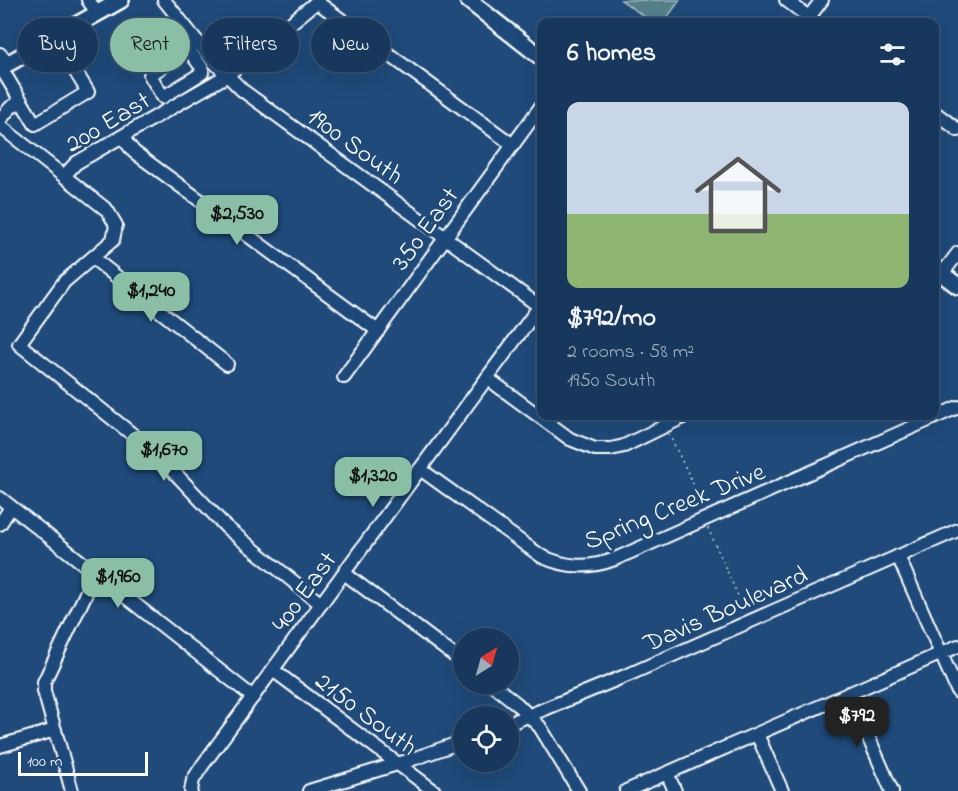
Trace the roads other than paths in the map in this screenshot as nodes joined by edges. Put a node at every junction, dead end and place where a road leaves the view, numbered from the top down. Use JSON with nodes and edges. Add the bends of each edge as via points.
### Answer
{"nodes":[{"id":1,"x":88,"y":0,"type":"edge"},
{"id":2,"x":121,"y":0,"type":"edge"},
{"id":3,"x":164,"y":0,"type":"edge"},
{"id":4,"x":468,"y":0,"type":"edge"},
{"id":5,"x":786,"y":0,"type":"edge"},
{"id":6,"x":822,"y":0,"type":"edge"},
{"id":7,"x":318,"y":1,"type":"edge"},
{"id":8,"x":98,"y":14,"type":"junction"},
{"id":9,"x":91,"y":18,"type":"edge"},
{"id":10,"x":807,"y":18,"type":"edge"},
{"id":11,"x":812,"y":18,"type":"edge"},
{"id":12,"x":193,"y":46,"type":"junction"},
{"id":13,"x":537,"y":54,"type":"edge"},
{"id":14,"x":18,"y":56,"type":"edge"},
{"id":15,"x":2,"y":63,"type":"edge"},
{"id":16,"x":76,"y":72,"type":"edge"},
{"id":17,"x":226,"y":76,"type":"junction"},
{"id":18,"x":180,"y":86,"type":"junction"},
{"id":19,"x":188,"y":99,"type":"junction"},
{"id":20,"x":21,"y":101,"type":"junction"},
{"id":21,"x":537,"y":112,"type":"edge"},
{"id":22,"x":939,"y":116,"type":"edge"},
{"id":23,"x":0,"y":125,"type":"edge"},
{"id":24,"x":958,"y":130,"type":"edge"},
{"id":25,"x":122,"y":137,"type":"junction"},
{"id":26,"x":513,"y":145,"type":"junction"},
{"id":27,"x":63,"y":176,"type":"junction"},
{"id":28,"x":445,"y":238,"type":"junction"},
{"id":29,"x":958,"y":253,"type":"edge"},
{"id":30,"x":93,"y":258,"type":"junction"},
{"id":31,"x":939,"y":270,"type":"edge"},
{"id":32,"x":939,"y":272,"type":"edge"},
{"id":33,"x":958,"y":286,"type":"edge"},
{"id":34,"x":537,"y":303,"type":"edge"},
{"id":35,"x":537,"y":309,"type":"edge"},
{"id":36,"x":378,"y":331,"type":"junction"},
{"id":37,"x":227,"y":364,"type":"dead end"},
{"id":38,"x":344,"y":377,"type":"dead end"},
{"id":39,"x":487,"y":378,"type":"junction"},
{"id":40,"x":958,"y":407,"type":"edge"},
{"id":41,"x":537,"y":415,"type":"edge"},
{"id":42,"x":939,"y":415,"type":"edge"},
{"id":43,"x":544,"y":420,"type":"edge"},
{"id":44,"x":676,"y":420,"type":"edge"},
{"id":45,"x":929,"y":420,"type":"edge"},
{"id":46,"x":420,"y":469,"type":"junction"},
{"id":47,"x":0,"y":498,"type":"edge"},
{"id":48,"x":12,"y":507,"type":"junction"},
{"id":49,"x":0,"y":524,"type":"edge"},
{"id":50,"x":958,"y":530,"type":"edge"},
{"id":51,"x":898,"y":556,"type":"junction"},
{"id":52,"x":344,"y":573,"type":"junction"},
{"id":53,"x":98,"y":574,"type":"junction"},
{"id":54,"x":321,"y":604,"type":"junction"},
{"id":55,"x":958,"y":646,"type":"edge"},
{"id":56,"x":941,"y":653,"type":"junction"},
{"id":57,"x":453,"y":655,"type":"edge"},
{"id":58,"x":273,"y":670,"type":"junction"},
{"id":59,"x":958,"y":692,"type":"edge"},
{"id":60,"x":849,"y":693,"type":"junction"},
{"id":61,"x":504,"y":694,"type":"edge"},
{"id":62,"x":254,"y":696,"type":"junction"},
{"id":63,"x":530,"y":716,"type":"junction"},
{"id":64,"x":519,"y":720,"type":"edge"},
{"id":65,"x":55,"y":730,"type":"junction"},
{"id":66,"x":757,"y":734,"type":"junction"},
{"id":67,"x":453,"y":745,"type":"edge"},
{"id":68,"x":0,"y":746,"type":"edge"},
{"id":69,"x":398,"y":764,"type":"junction"},
{"id":70,"x":667,"y":773,"type":"junction"},
{"id":71,"x":347,"y":785,"type":"edge"},
{"id":72,"x":322,"y":789,"type":"edge"},
{"id":73,"x":72,"y":791,"type":"edge"},
{"id":74,"x":191,"y":791,"type":"edge"},
{"id":75,"x":309,"y":791,"type":"edge"},
{"id":76,"x":434,"y":791,"type":"edge"},
{"id":77,"x":579,"y":791,"type":"edge"},
{"id":78,"x":626,"y":791,"type":"edge"},
{"id":79,"x":675,"y":791,"type":"edge"},
{"id":80,"x":782,"y":791,"type":"edge"},
{"id":81,"x":892,"y":791,"type":"edge"}],
"edges":[{"from":1,"to":8,"type":"street"},
{"from":2,"to":8,"type":"main road"},
{"from":3,"to":12,"type":"street","name":"1900 South"},
{"from":4,"to":13,"type":"main road"},
{"from":5,"to":10,"type":"street"},
{"from":6,"to":11,"type":"street"},
{"from":7,"to":17,"type":"street","name":"200 East"},
{"from":7,"to":26,"type":"street"},
{"from":8,"to":9,"type":"main road"},
{"from":12,"to":17,"type":"street","name":"1900 South"},
{"from":12,"to":18,"type":"street","via":[[202,70]]},
{"from":12,"to":18,"type":"street","via":[[150,75],[163,97]]},
{"from":14,"to":15,"type":"main road"},
{"from":15,"to":20,"type":"street"},
{"from":16,"to":20,"type":"street","via":[[88,92],[35,124]]},
{"from":17,"to":19,"type":"street","name":"200 East"},
{"from":17,"to":28,"type":"street","name":"1900 South"},
{"from":18,"to":19,"type":"street"},
{"from":19,"to":25,"type":"street","name":"200 East"},
{"from":20,"to":23,"type":"street","via":[[10,108]]},
{"from":21,"to":26,"type":"street","name":"350 East"},
{"from":22,"to":24,"type":"street"},
{"from":23,"to":27,"type":"street"},
{"from":25,"to":27,"type":"street","name":"200 East","via":[[76,163]]},
{"from":25,"to":36,"type":"street","via":[[134,152]]},
{"from":26,"to":28,"type":"street","name":"350 East"},
{"from":27,"to":30,"type":"street","via":[[107,210],[116,225],[113,240]]},
{"from":28,"to":34,"type":"street","name":"1900 South"},
{"from":28,"to":36,"type":"street","name":"350 East"},
{"from":29,"to":31,"type":"street"},
{"from":30,"to":37,"type":"street"},
{"from":30,"to":54,"type":"street","via":[[61,285],[19,344],[157,454],[226,527]]},
{"from":32,"to":33,"type":"main road"},
{"from":35,"to":39,"type":"street","name":"400 East"},
{"from":36,"to":38,"type":"street","name":"350 East"},
{"from":39,"to":41,"type":"street"},
{"from":39,"to":46,"type":"street","name":"400 East"},
{"from":40,"to":42,"type":"street","name":"Spring Creek Drive"},
{"from":43,"to":44,"type":"street","via":[[570,439],[610,449]]},
{"from":45,"to":46,"type":"street","name":"Spring Creek Drive","via":[[615,559],[585,567],[563,565],[541,556]]},
{"from":46,"to":52,"type":"street","name":"400 East"},
{"from":47,"to":48,"type":"street"},
{"from":48,"to":49,"type":"street"},
{"from":48,"to":53,"type":"street"},
{"from":50,"to":51,"type":"street","name":"Davis Boulevard"},
{"from":51,"to":56,"type":"street"},
{"from":51,"to":63,"type":"street","name":"Davis Boulevard"},
{"from":52,"to":54,"type":"street","name":"400 East"},
{"from":52,"to":57,"type":"street"},
{"from":53,"to":62,"type":"street"},
{"from":53,"to":65,"type":"street","via":[[45,677],[44,691]]},
{"from":54,"to":58,"type":"street","name":"400 East"},
{"from":55,"to":56,"type":"street"},
{"from":56,"to":59,"type":"street"},
{"from":56,"to":60,"type":"street"},
{"from":58,"to":62,"type":"street","name":"400 East"},
{"from":58,"to":69,"type":"street","name":"2150 South"},
{"from":60,"to":66,"type":"street"},
{"from":60,"to":81,"type":"street"},
{"from":61,"to":63,"type":"street"},
{"from":62,"to":74,"type":"street","name":"400 East","via":[[197,773]]},
{"from":63,"to":64,"type":"street","name":"Davis Boulevard"},
{"from":63,"to":77,"type":"street"},
{"from":65,"to":68,"type":"street"},
{"from":65,"to":73,"type":"street"},
{"from":66,"to":70,"type":"street"},
{"from":66,"to":80,"type":"street"},
{"from":67,"to":69,"type":"street"},
{"from":69,"to":71,"type":"street"},
{"from":69,"to":76,"type":"street","name":"2150 South"},
{"from":70,"to":78,"type":"street"},
{"from":70,"to":79,"type":"street"},
{"from":71,"to":72,"type":"street"},
{"from":72,"to":75,"type":"street"}]}
